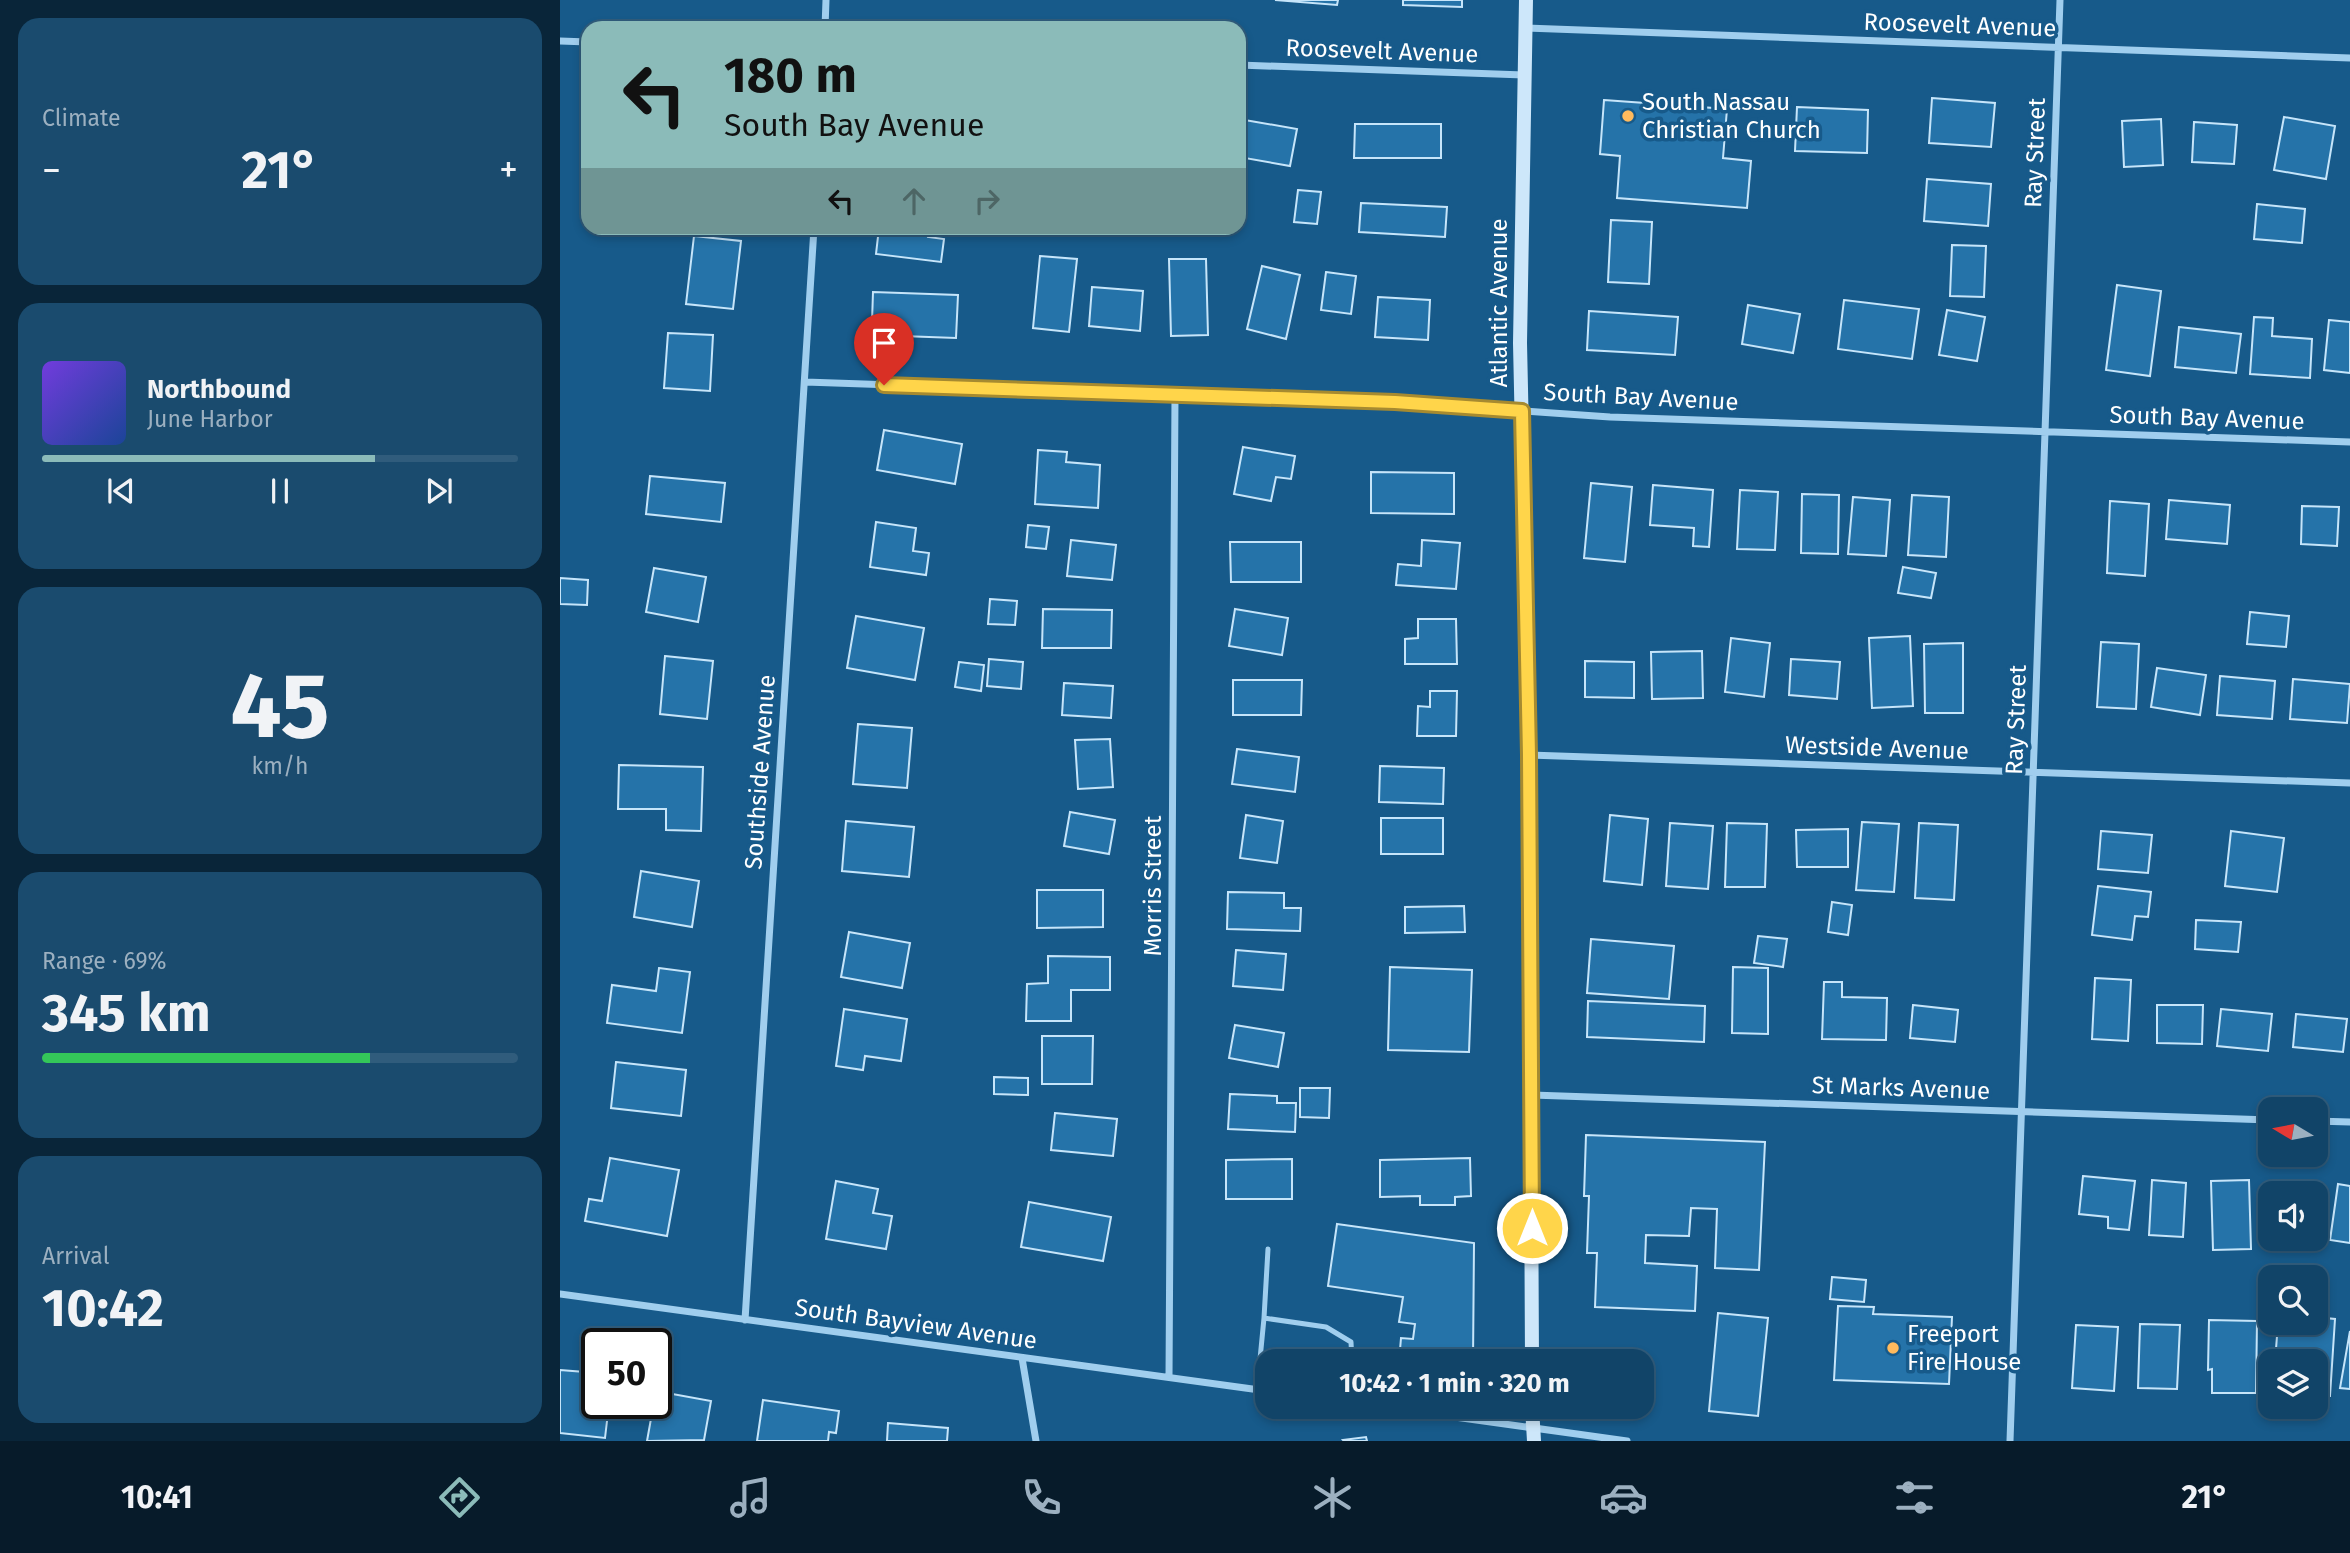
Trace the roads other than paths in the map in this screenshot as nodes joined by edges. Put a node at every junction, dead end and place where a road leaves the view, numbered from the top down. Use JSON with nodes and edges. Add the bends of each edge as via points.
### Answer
{"nodes":[{"id":1,"x":826,"y":0,"type":"edge"},
{"id":2,"x":1526,"y":0,"type":"edge"},
{"id":3,"x":2060,"y":0,"type":"edge"},
{"id":4,"x":825,"y":21,"type":"edge"},
{"id":5,"x":1526,"y":27,"type":"junction"},
{"id":6,"x":560,"y":41,"type":"edge"},
{"id":7,"x":581,"y":42,"type":"edge"},
{"id":8,"x":2059,"y":48,"type":"junction"},
{"id":9,"x":2350,"y":58,"type":"edge"},
{"id":10,"x":1246,"y":65,"type":"edge"},
{"id":11,"x":1524,"y":75,"type":"junction"},
{"id":12,"x":814,"y":235,"type":"edge"},
{"id":13,"x":804,"y":382,"type":"junction"},
{"id":14,"x":1175,"y":396,"type":"junction"},
{"id":15,"x":1522,"y":411,"type":"junction"},
{"id":16,"x":2045,"y":431,"type":"junction"},
{"id":17,"x":2350,"y":442,"type":"edge"},
{"id":18,"x":1529,"y":755,"type":"junction"},
{"id":19,"x":2033,"y":773,"type":"junction"},
{"id":20,"x":2350,"y":783,"type":"edge"},
{"id":21,"x":1532,"y":1095,"type":"junction"},
{"id":22,"x":2022,"y":1111,"type":"junction"},
{"id":23,"x":2258,"y":1120,"type":"edge"},
{"id":24,"x":2328,"y":1121,"type":"edge"},
{"id":25,"x":2350,"y":1122,"type":"edge"},
{"id":26,"x":1268,"y":1249,"type":"dead end"},
{"id":27,"x":560,"y":1294,"type":"edge"},
{"id":28,"x":1264,"y":1318,"type":"junction"},
{"id":29,"x":745,"y":1320,"type":"junction"},
{"id":30,"x":1261,"y":1349,"type":"edge"},
{"id":31,"x":1351,"y":1349,"type":"edge"},
{"id":32,"x":1531,"y":1349,"type":"edge"},
{"id":33,"x":1022,"y":1358,"type":"junction"},
{"id":34,"x":1168,"y":1377,"type":"junction"},
{"id":35,"x":1255,"y":1390,"type":"edge"},
{"id":36,"x":1450,"y":1419,"type":"edge"},
{"id":37,"x":1533,"y":1434,"type":"edge"},
{"id":38,"x":1037,"y":1441,"type":"edge"},
{"id":39,"x":1627,"y":1441,"type":"edge"},
{"id":40,"x":2010,"y":1441,"type":"edge"}],
"edges":[{"from":1,"to":4,"type":"street"},
{"from":2,"to":5,"type":"main road","name":"Atlantic Avenue"},
{"from":3,"to":8,"type":"street","name":"Ray Street"},
{"from":5,"to":8,"type":"street","name":"Roosevelt Avenue"},
{"from":5,"to":11,"type":"main road","name":"Atlantic Avenue"},
{"from":6,"to":7,"type":"street"},
{"from":8,"to":9,"type":"street","name":"Roosevelt Avenue"},
{"from":8,"to":16,"type":"street","name":"Ray Street"},
{"from":10,"to":11,"type":"street","name":"Roosevelt Avenue"},
{"from":11,"to":15,"type":"main road","name":"Atlantic Avenue"},
{"from":12,"to":13,"type":"street","name":"Southside Avenue"},
{"from":13,"to":14,"type":"street","name":"South Bay Avenue"},
{"from":13,"to":29,"type":"street","name":"Southside Avenue"},
{"from":14,"to":15,"type":"street","name":"South Bay Avenue","via":[[1395,402]]},
{"from":14,"to":34,"type":"street","name":"Morris Street"},
{"from":15,"to":16,"type":"street","name":"South Bay Avenue"},
{"from":15,"to":18,"type":"main road","name":"Atlantic Avenue"},
{"from":16,"to":17,"type":"street","name":"South Bay Avenue"},
{"from":16,"to":19,"type":"street","name":"Ray Street"},
{"from":18,"to":19,"type":"street","name":"Westside Avenue"},
{"from":18,"to":21,"type":"main road","name":"Atlantic Avenue"},
{"from":19,"to":20,"type":"street","name":"Westside Avenue"},
{"from":19,"to":22,"type":"street","name":"Ray Street"},
{"from":21,"to":22,"type":"street","name":"St Marks Avenue"},
{"from":21,"to":32,"type":"main road","name":"Atlantic Avenue"},
{"from":22,"to":23,"type":"street","name":"St Marks Avenue"},
{"from":22,"to":40,"type":"street","name":"Ray Street"},
{"from":24,"to":25,"type":"street"},
{"from":26,"to":28,"type":"lane"},
{"from":27,"to":29,"type":"street","name":"South Bayview Avenue"},
{"from":28,"to":30,"type":"lane"},
{"from":28,"to":31,"type":"lane","via":[[1326,1327],[1351,1342]]},
{"from":29,"to":33,"type":"street","name":"South Bayview Avenue"},
{"from":33,"to":34,"type":"street","name":"South Bayview Avenue"},
{"from":33,"to":38,"type":"street"},
{"from":34,"to":35,"type":"street","name":"South Bayview Avenue"},
{"from":36,"to":37,"type":"street"},
{"from":37,"to":39,"type":"street"}]}
